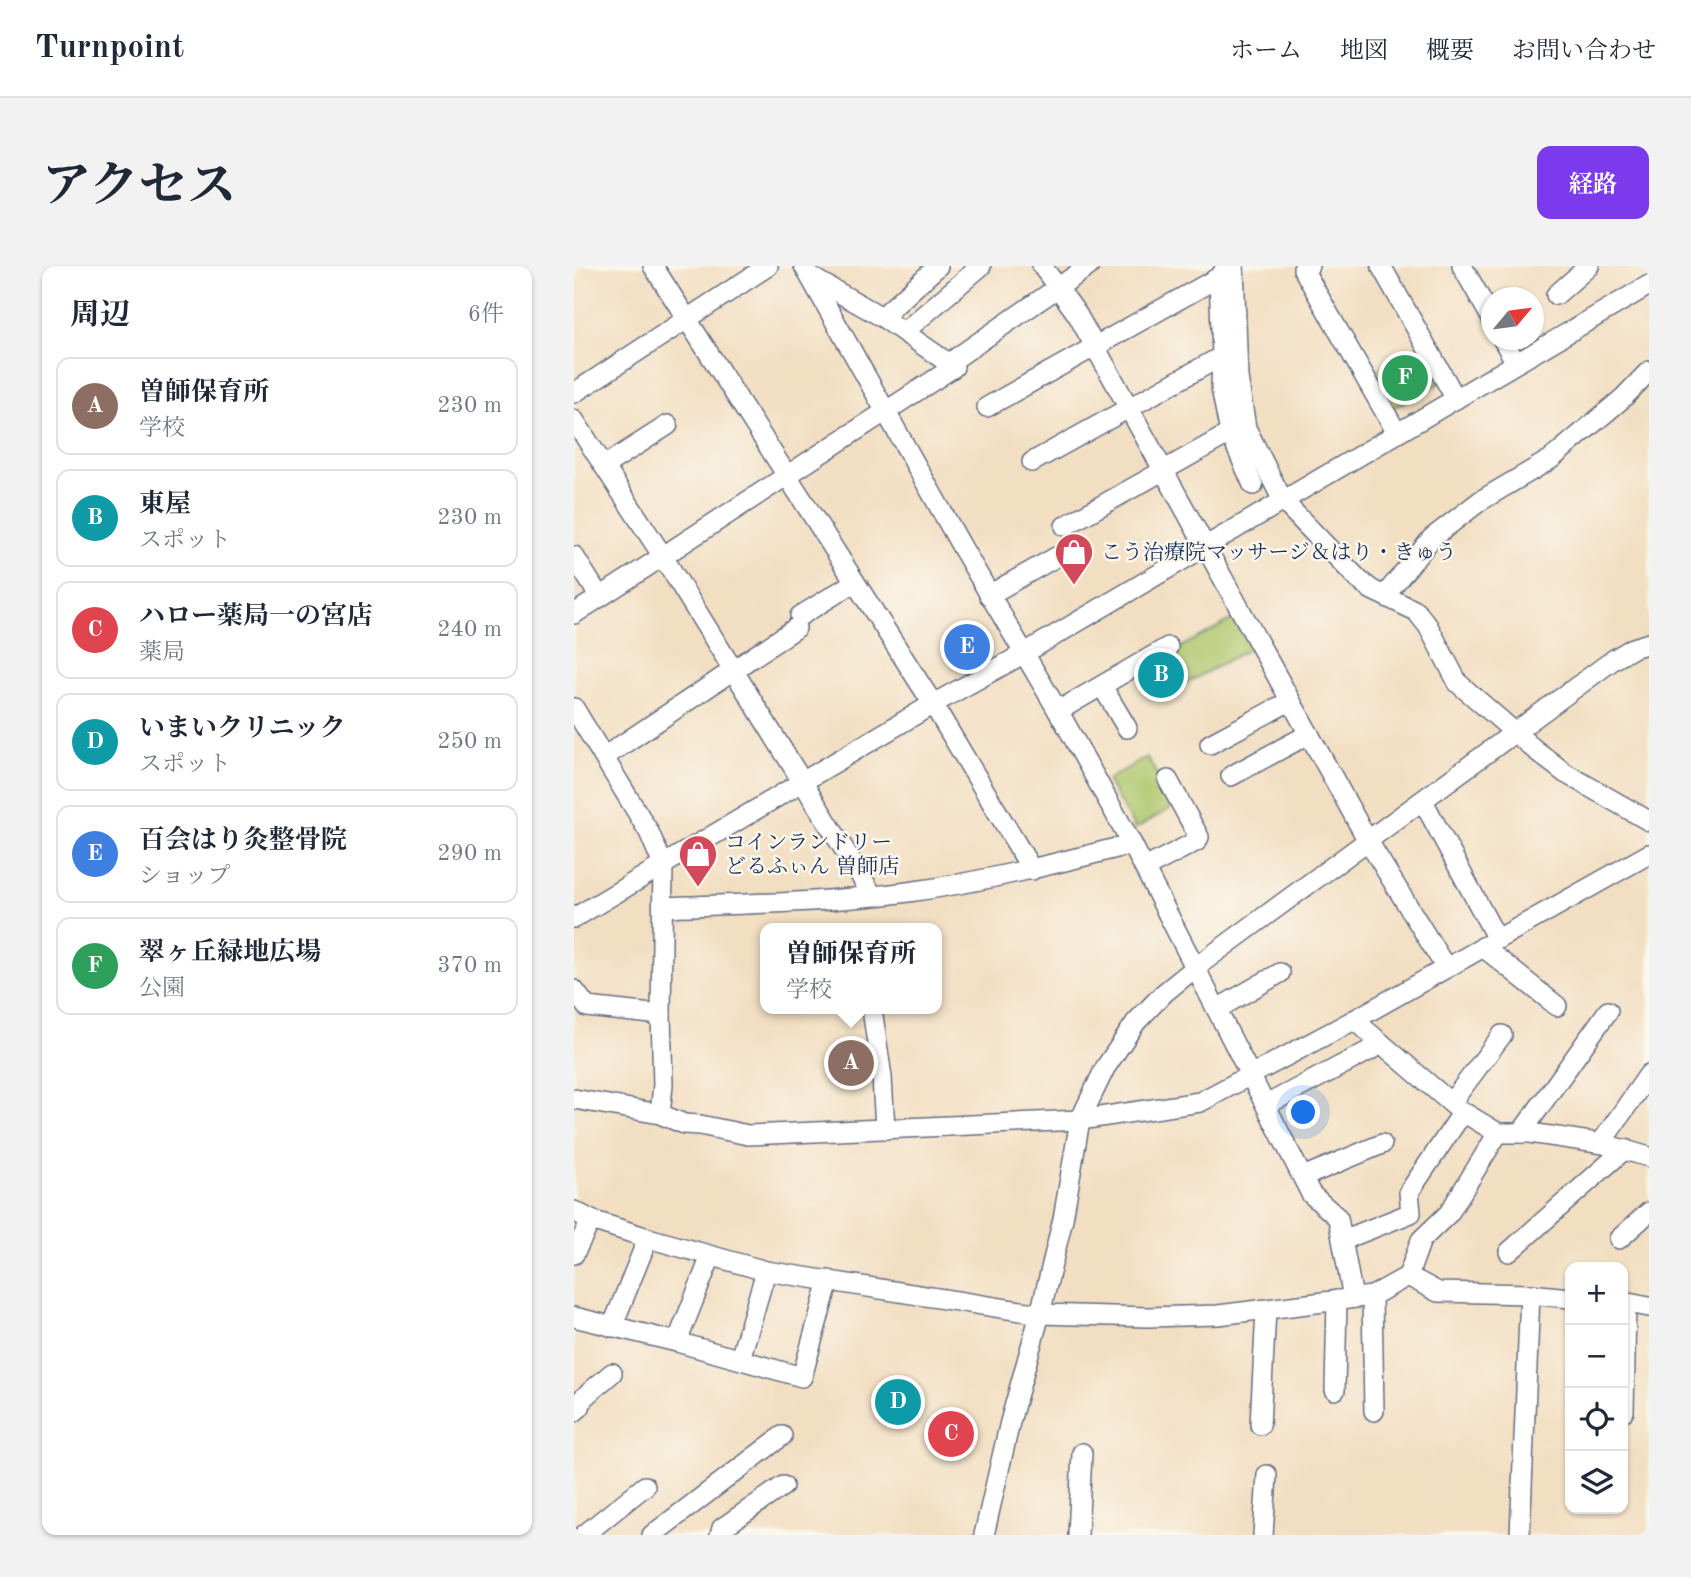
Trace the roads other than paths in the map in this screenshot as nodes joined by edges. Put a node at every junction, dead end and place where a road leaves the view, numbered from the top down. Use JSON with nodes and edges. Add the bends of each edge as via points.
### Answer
{"nodes":[{"id":1,"x":653,"y":266,"type":"edge"},
{"id":2,"x":768,"y":266,"type":"edge"},
{"id":3,"x":937,"y":266,"type":"edge"},
{"id":4,"x":981,"y":266,"type":"edge"},
{"id":5,"x":1042,"y":266,"type":"edge"},
{"id":6,"x":1089,"y":266,"type":"edge"},
{"id":7,"x":1309,"y":266,"type":"edge"},
{"id":8,"x":1381,"y":266,"type":"edge"},
{"id":9,"x":1462,"y":266,"type":"edge"},
{"id":10,"x":1589,"y":266,"type":"edge"},
{"id":11,"x":813,"y":270,"type":"edge"},
{"id":12,"x":1228,"y":271,"type":"edge"},
{"id":13,"x":1649,"y":285,"type":"edge"},
{"id":14,"x":1059,"y":287,"type":"junction"},
{"id":15,"x":1556,"y":296,"type":"dead end"},
{"id":16,"x":1481,"y":300,"type":"edge"},
{"id":17,"x":882,"y":317,"type":"junction"},
{"id":18,"x":687,"y":321,"type":"junction"},
{"id":19,"x":904,"y":332,"type":"junction"},
{"id":20,"x":1095,"y":346,"type":"junction"},
{"id":21,"x":1509,"y":350,"type":"edge"},
{"id":22,"x":1222,"y":356,"type":"junction"},
{"id":23,"x":949,"y":363,"type":"junction"},
{"id":24,"x":1516,"y":363,"type":"junction"},
{"id":25,"x":1649,"y":371,"type":"edge"},
{"id":26,"x":574,"y":393,"type":"edge"},
{"id":27,"x":1456,"y":399,"type":"junction"},
{"id":28,"x":987,"y":407,"type":"dead end"},
{"id":29,"x":1129,"y":407,"type":"junction"},
{"id":30,"x":887,"y":411,"type":"junction"},
{"id":31,"x":574,"y":420,"type":"edge"},
{"id":32,"x":668,"y":425,"type":"dead end"},
{"id":33,"x":1238,"y":430,"type":"junction"},
{"id":34,"x":1397,"y":433,"type":"junction"},
{"id":35,"x":1032,"y":462,"type":"dead end"},
{"id":36,"x":604,"y":466,"type":"junction"},
{"id":37,"x":1164,"y":471,"type":"junction"},
{"id":38,"x":788,"y":477,"type":"junction"},
{"id":39,"x":1253,"y":485,"type":"dead end"},
{"id":40,"x":1283,"y":501,"type":"junction"},
{"id":41,"x":1065,"y":526,"type":"dead end"},
{"id":42,"x":1205,"y":545,"type":"junction"},
{"id":43,"x":662,"y":555,"type":"junction"},
{"id":44,"x":574,"y":556,"type":"edge"},
{"id":45,"x":1056,"y":557,"type":"dead end"},
{"id":46,"x":855,"y":582,"type":"junction"},
{"id":47,"x":989,"y":595,"type":"junction"},
{"id":48,"x":1385,"y":595,"type":"junction"},
{"id":49,"x":599,"y":596,"type":"junction"},
{"id":50,"x":574,"y":614,"type":"edge"},
{"id":51,"x":1649,"y":643,"type":"edge"},
{"id":52,"x":1168,"y":647,"type":"dead end"},
{"id":53,"x":1023,"y":654,"type":"junction"},
{"id":54,"x":732,"y":670,"type":"junction"},
{"id":55,"x":1102,"y":686,"type":"junction"},
{"id":56,"x":1290,"y":701,"type":"junction"},
{"id":57,"x":933,"y":704,"type":"junction"},
{"id":58,"x":574,"y":708,"type":"edge"},
{"id":59,"x":1058,"y":711,"type":"junction"},
{"id":60,"x":1127,"y":728,"type":"dead end"},
{"id":61,"x":1516,"y":733,"type":"junction"},
{"id":62,"x":1309,"y":734,"type":"junction"},
{"id":63,"x":1210,"y":744,"type":"dead end"},
{"id":64,"x":604,"y":757,"type":"junction"},
{"id":65,"x":1231,"y":776,"type":"dead end"},
{"id":66,"x":1168,"y":780,"type":"dead end"},
{"id":67,"x":804,"y":781,"type":"junction"},
{"id":68,"x":1423,"y":802,"type":"junction"},
{"id":69,"x":1649,"y":821,"type":"edge"},
{"id":70,"x":1368,"y":841,"type":"junction"},
{"id":71,"x":1132,"y":844,"type":"junction"},
{"id":72,"x":1649,"y":854,"type":"edge"},
{"id":73,"x":663,"y":865,"type":"junction"},
{"id":74,"x":1145,"y":868,"type":"junction"},
{"id":75,"x":1032,"y":870,"type":"junction"},
{"id":76,"x":873,"y":896,"type":"junction"},
{"id":77,"x":663,"y":907,"type":"junction"},
{"id":78,"x":574,"y":918,"type":"edge"},
{"id":79,"x":1490,"y":943,"type":"junction"},
{"id":80,"x":1196,"y":967,"type":"junction"},
{"id":81,"x":1446,"y":968,"type":"junction"},
{"id":82,"x":1280,"y":973,"type":"dead end"},
{"id":83,"x":574,"y":990,"type":"edge"},
{"id":84,"x":1557,"y":1006,"type":"dead end"},
{"id":85,"x":1217,"y":1009,"type":"junction"},
{"id":86,"x":1608,"y":1011,"type":"dead end"},
{"id":87,"x":873,"y":1014,"type":"edge"},
{"id":88,"x":661,"y":1015,"type":"junction"},
{"id":89,"x":1354,"y":1020,"type":"junction"},
{"id":90,"x":1502,"y":1035,"type":"dead end"},
{"id":91,"x":1382,"y":1044,"type":"junction"},
{"id":92,"x":1250,"y":1074,"type":"junction"},
{"id":93,"x":1649,"y":1074,"type":"edge"},
{"id":94,"x":574,"y":1099,"type":"edge"},
{"id":95,"x":1266,"y":1105,"type":"junction"},
{"id":96,"x":1457,"y":1108,"type":"junction"},
{"id":97,"x":660,"y":1114,"type":"junction"},
{"id":98,"x":1080,"y":1120,"type":"junction"},
{"id":99,"x":885,"y":1129,"type":"junction"},
{"id":100,"x":1498,"y":1133,"type":"junction"},
{"id":101,"x":1521,"y":1133,"type":"junction"},
{"id":102,"x":1601,"y":1143,"type":"junction"},
{"id":103,"x":1382,"y":1144,"type":"dead end"},
{"id":104,"x":1625,"y":1149,"type":"junction"},
{"id":105,"x":1648,"y":1156,"type":"edge"},
{"id":106,"x":1303,"y":1177,"type":"junction"},
{"id":107,"x":1649,"y":1212,"type":"edge"},
{"id":108,"x":582,"y":1215,"type":"edge"},
{"id":109,"x":648,"y":1238,"type":"junction"},
{"id":110,"x":1619,"y":1239,"type":"dead end"},
{"id":111,"x":1343,"y":1240,"type":"junction"},
{"id":112,"x":1509,"y":1252,"type":"dead end"},
{"id":113,"x":574,"y":1254,"type":"edge"},
{"id":114,"x":711,"y":1256,"type":"junction"},
{"id":115,"x":766,"y":1271,"type":"junction"},
{"id":116,"x":1408,"y":1276,"type":"junction"},
{"id":117,"x":829,"y":1280,"type":"junction"},
{"id":118,"x":1530,"y":1294,"type":"junction"},
{"id":119,"x":1354,"y":1298,"type":"junction"},
{"id":120,"x":1565,"y":1298,"type":"edge"},
{"id":121,"x":1628,"y":1304,"type":"edge"},
{"id":122,"x":1649,"y":1307,"type":"edge"},
{"id":123,"x":1266,"y":1310,"type":"junction"},
{"id":124,"x":1040,"y":1314,"type":"junction"},
{"id":125,"x":574,"y":1317,"type":"edge"},
{"id":126,"x":1625,"y":1325,"type":"edge"},
{"id":127,"x":612,"y":1327,"type":"junction"},
{"id":128,"x":677,"y":1342,"type":"junction"},
{"id":129,"x":740,"y":1359,"type":"junction"},
{"id":130,"x":612,"y":1373,"type":"dead end"},
{"id":131,"x":1624,"y":1388,"type":"edge"},
{"id":132,"x":1335,"y":1391,"type":"dead end"},
{"id":133,"x":1374,"y":1411,"type":"dead end"},
{"id":134,"x":574,"y":1412,"type":"edge"},
{"id":135,"x":1260,"y":1425,"type":"dead end"},
{"id":136,"x":782,"y":1436,"type":"dead end"},
{"id":137,"x":1082,"y":1453,"type":"dead end"},
{"id":138,"x":1267,"y":1475,"type":"dead end"},
{"id":139,"x":645,"y":1486,"type":"dead end"},
{"id":140,"x":783,"y":1486,"type":"dead end"},
{"id":141,"x":584,"y":1535,"type":"edge"},
{"id":142,"x":652,"y":1535,"type":"edge"},
{"id":143,"x":720,"y":1535,"type":"edge"},
{"id":144,"x":984,"y":1535,"type":"edge"},
{"id":145,"x":1078,"y":1535,"type":"edge"},
{"id":146,"x":1263,"y":1535,"type":"edge"},
{"id":147,"x":1520,"y":1535,"type":"edge"}],
"edges":[{"from":1,"to":18,"type":"street"},
{"from":2,"to":18,"type":"street"},
{"from":3,"to":17,"type":"street"},
{"from":4,"to":19,"type":"street"},
{"from":5,"to":14,"type":"street"},
{"from":6,"to":14,"type":"street"},
{"from":7,"to":34,"type":"street","via":[[1303,269]]},
{"from":8,"to":27,"type":"street"},
{"from":9,"to":16,"type":"street"},
{"from":10,"to":15,"type":"street"},
{"from":11,"to":17,"type":"street"},
{"from":11,"to":30,"type":"street"},
{"from":12,"to":20,"type":"street"},
{"from":12,"to":22,"type":"street"},
{"from":12,"to":33,"type":"street"},
{"from":13,"to":24,"type":"street"},
{"from":14,"to":20,"type":"street"},
{"from":14,"to":23,"type":"street"},
{"from":17,"to":19,"type":"street"},
{"from":18,"to":26,"type":"street"},
{"from":18,"to":38,"type":"street"},
{"from":19,"to":23,"type":"street"},
{"from":20,"to":28,"type":"street"},
{"from":20,"to":29,"type":"street"},
{"from":21,"to":24,"type":"street"},
{"from":22,"to":29,"type":"street"},
{"from":22,"to":33,"type":"street","via":[[1221,388]]},
{"from":23,"to":30,"type":"street","via":[[954,367]]},
{"from":24,"to":27,"type":"street"},
{"from":25,"to":48,"type":"street","via":[[1551,459],[1479,501],[1432,538]]},
{"from":27,"to":34,"type":"street"},
{"from":29,"to":35,"type":"street"},
{"from":29,"to":37,"type":"street"},
{"from":30,"to":38,"type":"street"},
{"from":30,"to":47,"type":"street"},
{"from":31,"to":36,"type":"street"},
{"from":32,"to":36,"type":"street"},
{"from":33,"to":37,"type":"street"},
{"from":33,"to":39,"type":"street"},
{"from":33,"to":40,"type":"street"},
{"from":34,"to":40,"type":"street"},
{"from":36,"to":43,"type":"street"},
{"from":37,"to":41,"type":"street"},
{"from":37,"to":42,"type":"street"},
{"from":38,"to":43,"type":"street"},
{"from":38,"to":46,"type":"street"},
{"from":40,"to":42,"type":"street"},
{"from":40,"to":48,"type":"street","via":[[1359,580]]},
{"from":42,"to":53,"type":"street"},
{"from":42,"to":56,"type":"street"},
{"from":43,"to":49,"type":"street"},
{"from":43,"to":54,"type":"street"},
{"from":44,"to":49,"type":"street"},
{"from":45,"to":47,"type":"street"},
{"from":46,"to":54,"type":"street"},
{"from":46,"to":57,"type":"street"},
{"from":47,"to":53,"type":"street"},
{"from":48,"to":61,"type":"street","via":[[1416,611],[1458,683]]},
{"from":49,"to":50,"type":"street"},
{"from":51,"to":61,"type":"street","via":[[1613,660]]},
{"from":52,"to":55,"type":"street"},
{"from":53,"to":57,"type":"street"},
{"from":53,"to":59,"type":"street"},
{"from":54,"to":64,"type":"street"},
{"from":54,"to":67,"type":"street"},
{"from":55,"to":59,"type":"street"},
{"from":55,"to":60,"type":"street"},
{"from":56,"to":62,"type":"street"},
{"from":56,"to":63,"type":"street"},
{"from":57,"to":67,"type":"street"},
{"from":57,"to":75,"type":"street"},
{"from":58,"to":64,"type":"street"},
{"from":59,"to":71,"type":"street"},
{"from":61,"to":68,"type":"street"},
{"from":61,"to":69,"type":"street","via":[[1565,774]]},
{"from":62,"to":65,"type":"street"},
{"from":62,"to":70,"type":"street"},
{"from":64,"to":73,"type":"street","via":[[649,832]]},
{"from":66,"to":74,"type":"street","via":[[1199,837]]},
{"from":67,"to":73,"type":"street"},
{"from":67,"to":76,"type":"street"},
{"from":68,"to":70,"type":"street"},
{"from":68,"to":79,"type":"street"},
{"from":70,"to":80,"type":"street"},
{"from":70,"to":81,"type":"street"},
{"from":71,"to":74,"type":"street"},
{"from":71,"to":75,"type":"street"},
{"from":72,"to":79,"type":"street"},
{"from":73,"to":77,"type":"street"},
{"from":73,"to":78,"type":"street"},
{"from":74,"to":80,"type":"street"},
{"from":75,"to":76,"type":"street"},
{"from":76,"to":77,"type":"street"},
{"from":77,"to":88,"type":"street"},
{"from":79,"to":81,"type":"street"},
{"from":79,"to":84,"type":"street"},
{"from":80,"to":85,"type":"street"},
{"from":80,"to":98,"type":"street","via":[[1136,1022],[1105,1068]]},
{"from":81,"to":89,"type":"street"},
{"from":82,"to":85,"type":"street"},
{"from":83,"to":88,"type":"street","via":[[587,1007]]},
{"from":85,"to":92,"type":"street"},
{"from":86,"to":101,"type":"street"},
{"from":87,"to":99,"type":"street"},
{"from":88,"to":97,"type":"street"},
{"from":89,"to":91,"type":"street"},
{"from":89,"to":92,"type":"street"},
{"from":90,"to":96,"type":"street"},
{"from":91,"to":95,"type":"street"},
{"from":91,"to":96,"type":"street"},
{"from":92,"to":95,"type":"street"},
{"from":92,"to":98,"type":"street","via":[[1200,1102]]},
{"from":93,"to":102,"type":"street"},
{"from":94,"to":97,"type":"street"},
{"from":95,"to":106,"type":"street"},
{"from":96,"to":100,"type":"street"},
{"from":96,"to":111,"type":"street","via":[[1409,1192],[1411,1213]]},
{"from":97,"to":99,"type":"street","via":[[684,1124],[748,1135]]},
{"from":98,"to":99,"type":"street"},
{"from":98,"to":124,"type":"street"},
{"from":100,"to":101,"type":"street"},
{"from":100,"to":116,"type":"street","via":[[1449,1213],[1421,1240]]},
{"from":101,"to":102,"type":"street"},
{"from":102,"to":104,"type":"street"},
{"from":103,"to":106,"type":"street"},
{"from":104,"to":105,"type":"street"},
{"from":104,"to":112,"type":"street"},
{"from":106,"to":111,"type":"street","via":[[1311,1194],[1338,1218]]},
{"from":107,"to":110,"type":"street"},
{"from":108,"to":109,"type":"street"},
{"from":108,"to":113,"type":"street"},
{"from":109,"to":114,"type":"street"},
{"from":109,"to":127,"type":"street"},
{"from":111,"to":119,"type":"street"},
{"from":114,"to":115,"type":"street"},
{"from":114,"to":128,"type":"street"},
{"from":115,"to":117,"type":"street"},
{"from":115,"to":129,"type":"street"},
{"from":116,"to":118,"type":"street","via":[[1438,1292]]},
{"from":116,"to":119,"type":"street"},
{"from":117,"to":124,"type":"street"},
{"from":117,"to":129,"type":"street","via":[[802,1377]]},
{"from":118,"to":120,"type":"street"},
{"from":118,"to":147,"type":"street"},
{"from":119,"to":123,"type":"street"},
{"from":119,"to":132,"type":"street"},
{"from":119,"to":133,"type":"street"},
{"from":121,"to":122,"type":"street"},
{"from":123,"to":124,"type":"street","via":[[1148,1317]]},
{"from":123,"to":135,"type":"street"},
{"from":124,"to":144,"type":"street"},
{"from":125,"to":127,"type":"street"},
{"from":126,"to":131,"type":"street"},
{"from":127,"to":128,"type":"street"},
{"from":128,"to":129,"type":"street"},
{"from":130,"to":134,"type":"street"},
{"from":136,"to":142,"type":"street"},
{"from":137,"to":145,"type":"street"},
{"from":138,"to":146,"type":"street"},
{"from":139,"to":141,"type":"street"},
{"from":140,"to":143,"type":"street","via":[[722,1528]]}]}
